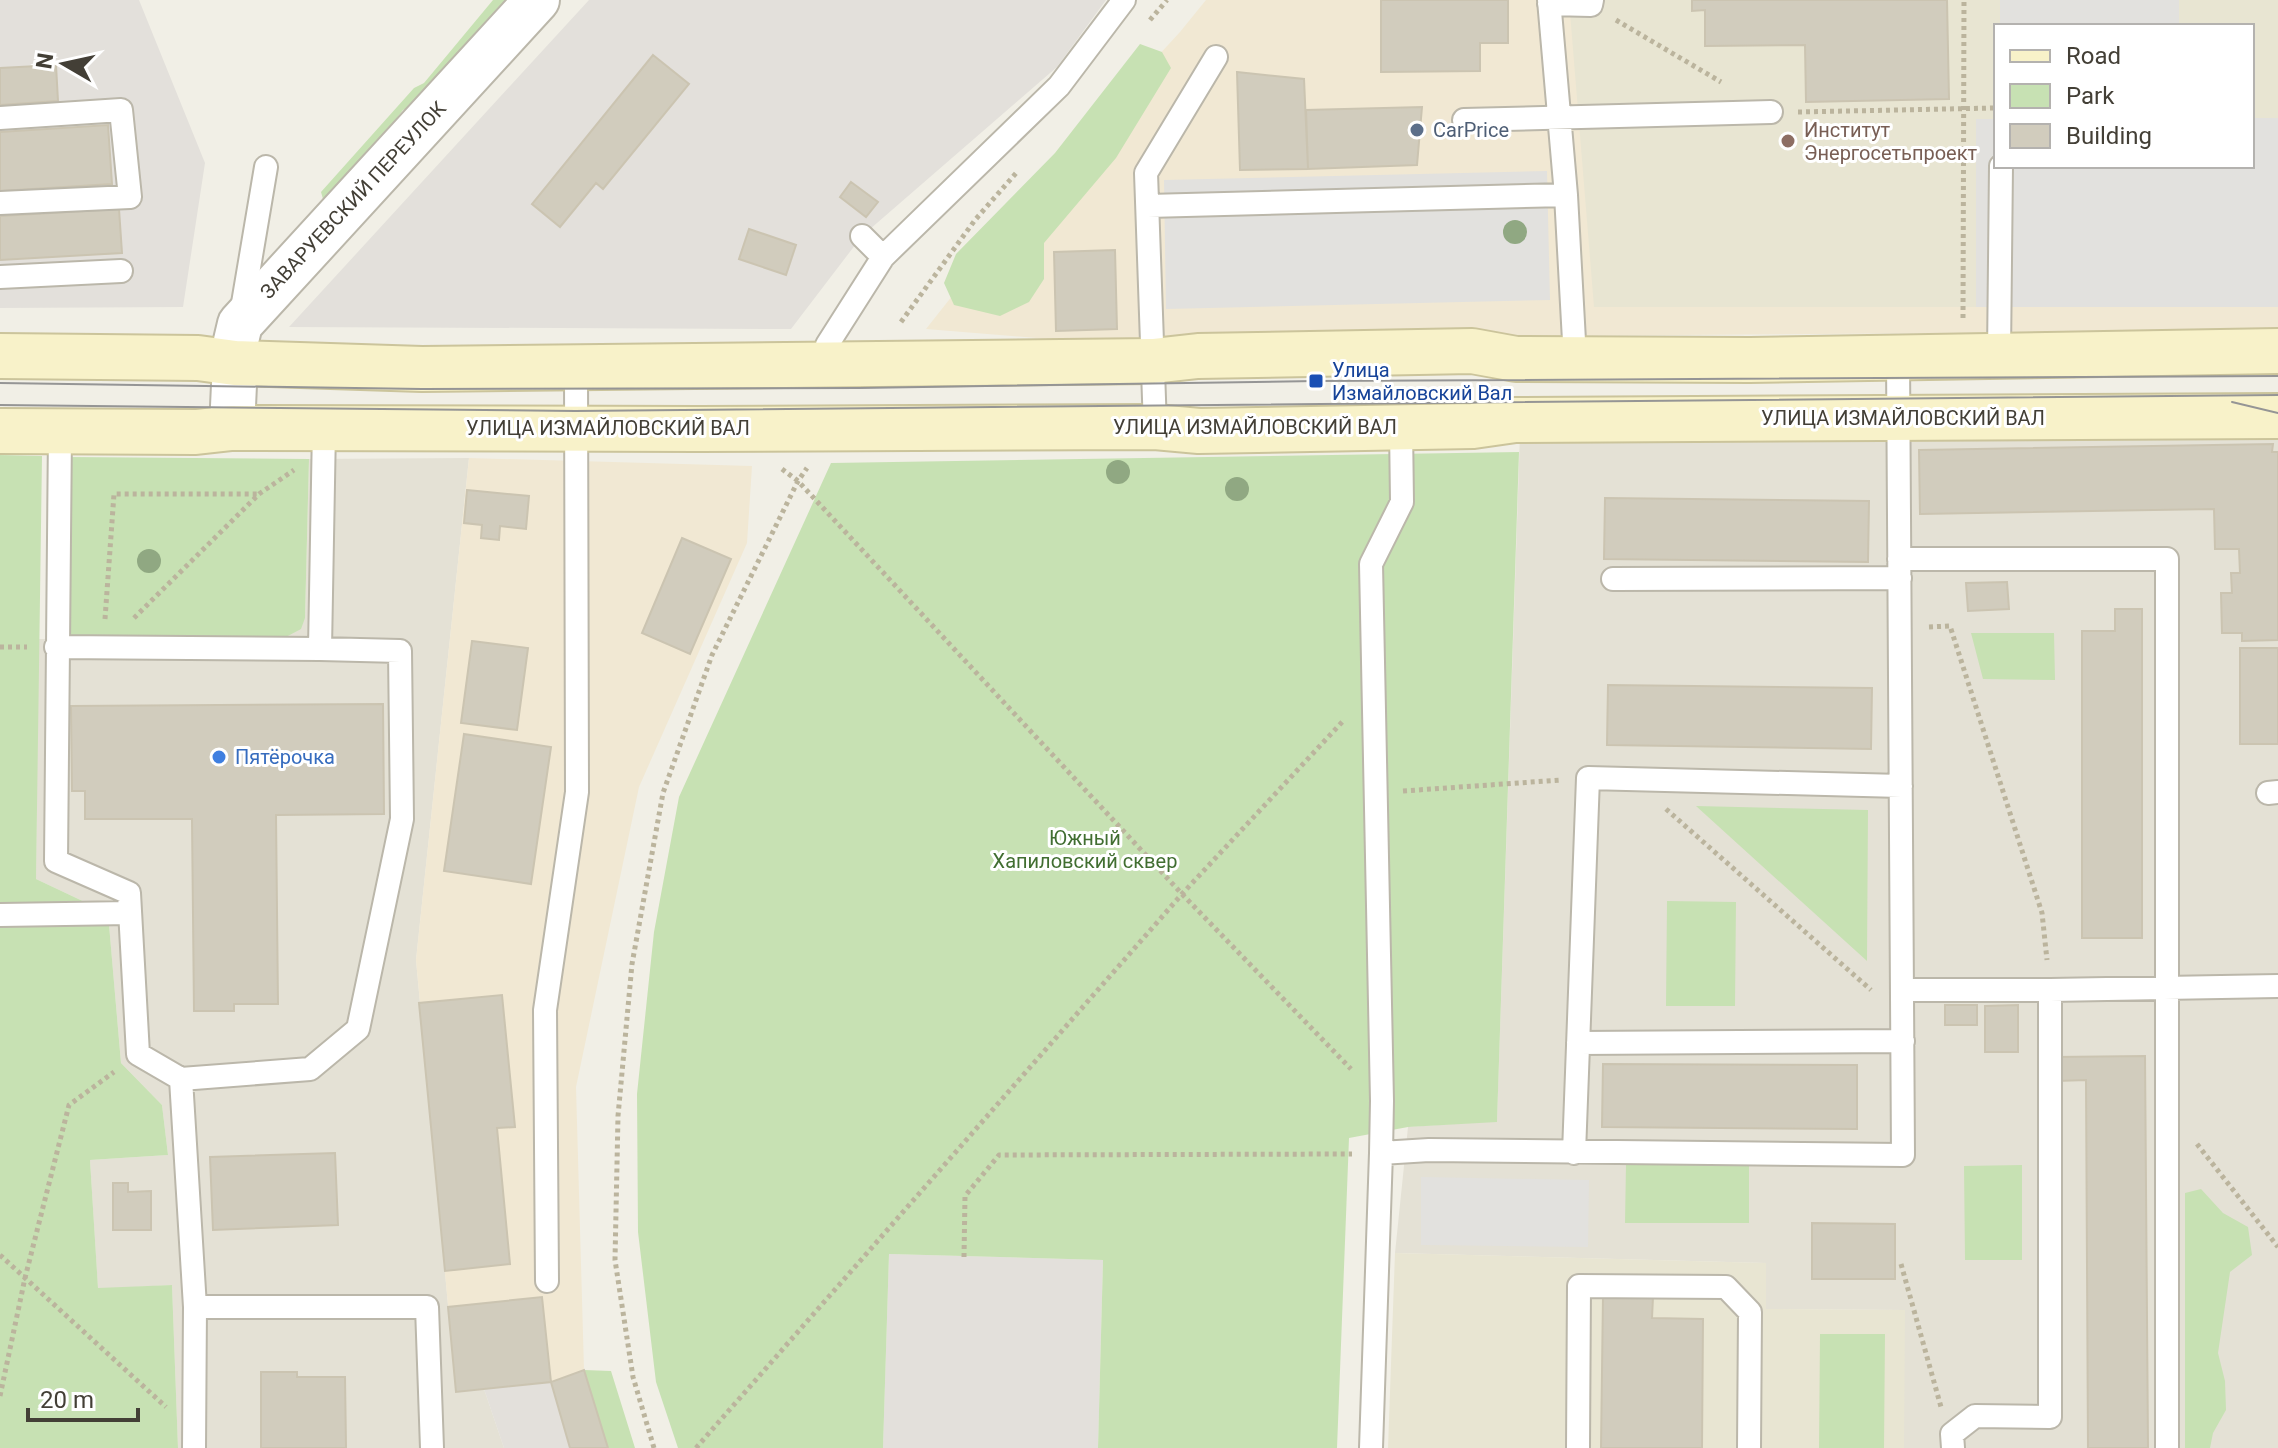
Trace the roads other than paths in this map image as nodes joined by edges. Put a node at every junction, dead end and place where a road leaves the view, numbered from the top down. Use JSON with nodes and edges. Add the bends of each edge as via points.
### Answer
{"nodes":[{"id":1,"x":537,"y":0,"type":"edge"},
{"id":2,"x":1124,"y":0,"type":"edge"},
{"id":3,"x":1549,"y":2,"type":"edge"},
{"id":4,"x":1591,"y":2,"type":"edge"},
{"id":5,"x":1216,"y":57,"type":"dead end"},
{"id":6,"x":1771,"y":112,"type":"road end"},
{"id":7,"x":0,"y":118,"type":"edge"},
{"id":8,"x":1558,"y":119,"type":"junction"},
{"id":9,"x":1464,"y":120,"type":"dead end"},
{"id":10,"x":266,"y":167,"type":"dead end"},
{"id":11,"x":2001,"y":168,"type":"edge"},
{"id":12,"x":1566,"y":195,"type":"junction"},
{"id":13,"x":0,"y":203,"type":"edge"},
{"id":14,"x":1148,"y":206,"type":"junction"},
{"id":15,"x":862,"y":236,"type":"dead end"},
{"id":16,"x":883,"y":257,"type":"junction"},
{"id":17,"x":121,"y":271,"type":"dead end"},
{"id":18,"x":0,"y":277,"type":"edge"},
{"id":19,"x":237,"y":343,"type":"junction"},
{"id":20,"x":2278,"y":351,"type":"edge"},
{"id":21,"x":1999,"y":355,"type":"junction"},
{"id":22,"x":0,"y":356,"type":"edge"},
{"id":23,"x":1898,"y":357,"type":"junction"},
{"id":24,"x":1575,"y":359,"type":"junction"},
{"id":25,"x":1153,"y":361,"type":"junction"},
{"id":26,"x":827,"y":365,"type":"junction"},
{"id":27,"x":576,"y":368,"type":"junction"},
{"id":28,"x":2278,"y":416,"type":"edge"},
{"id":29,"x":1899,"y":419,"type":"junction"},
{"id":30,"x":1155,"y":427,"type":"junction"},
{"id":31,"x":1401,"y":427,"type":"junction"},
{"id":32,"x":232,"y":428,"type":"junction"},
{"id":33,"x":575,"y":429,"type":"junction"},
{"id":34,"x":0,"y":431,"type":"edge"},
{"id":35,"x":60,"y":431,"type":"junction"},
{"id":36,"x":324,"y":435,"type":"junction"},
{"id":37,"x":1900,"y":569,"type":"junction"},
{"id":38,"x":1613,"y":579,"type":"dead end"},
{"id":39,"x":56,"y":647,"type":"junction"},
{"id":40,"x":320,"y":649,"type":"junction"},
{"id":41,"x":1901,"y":786,"type":"junction"},
{"id":42,"x":130,"y":913,"type":"junction"},
{"id":43,"x":0,"y":915,"type":"edge"},
{"id":44,"x":2278,"y":986,"type":"edge"},
{"id":45,"x":2167,"y":987,"type":"junction"},
{"id":46,"x":1902,"y":990,"type":"junction"},
{"id":47,"x":2050,"y":990,"type":"junction"},
{"id":48,"x":1903,"y":1041,"type":"junction"},
{"id":49,"x":1578,"y":1043,"type":"junction"},
{"id":50,"x":181,"y":1079,"type":"junction"},
{"id":51,"x":1381,"y":1153,"type":"junction"},
{"id":52,"x":1574,"y":1153,"type":"junction"},
{"id":53,"x":547,"y":1281,"type":"dead end"},
{"id":54,"x":195,"y":1307,"type":"junction"},
{"id":55,"x":194,"y":1440,"type":"edge"},
{"id":56,"x":1952,"y":1441,"type":"edge"},
{"id":57,"x":432,"y":1448,"type":"edge"},
{"id":58,"x":1371,"y":1448,"type":"edge"},
{"id":59,"x":1578,"y":1448,"type":"edge"},
{"id":60,"x":1749,"y":1448,"type":"edge"},
{"id":61,"x":2167,"y":1448,"type":"edge"}],
"edges":[{"from":1,"to":19,"type":"street","name":"ЗАВАРУЕВСКИЙ ПЕРЕУЛОК"},
{"from":2,"to":16,"type":"lane","via":[[1059,86]]},
{"from":3,"to":4,"type":"lane"},
{"from":3,"to":8,"type":"lane"},
{"from":5,"to":14,"type":"lane","via":[[1146,173]]},
{"from":6,"to":8,"type":"lane"},
{"from":7,"to":13,"type":"lane","via":[[121,110],[130,197]]},
{"from":8,"to":9,"type":"lane"},
{"from":8,"to":12,"type":"lane"},
{"from":10,"to":19,"type":"lane"},
{"from":11,"to":21,"type":"lane"},
{"from":12,"to":14,"type":"lane"},
{"from":12,"to":24,"type":"lane"},
{"from":14,"to":25,"type":"lane"},
{"from":15,"to":16,"type":"lane"},
{"from":16,"to":26,"type":"lane","via":[[827,345]]},
{"from":17,"to":18,"type":"lane"},
{"from":19,"to":22,"type":"main road","via":[[198,358]]},
{"from":19,"to":27,"type":"main road","via":[[422,369]]},
{"from":19,"to":32,"type":"street"},
{"from":20,"to":21,"type":"main road"},
{"from":21,"to":23,"type":"main road"},
{"from":23,"to":24,"type":"main road"},
{"from":23,"to":29,"type":"lane"},
{"from":24,"to":25,"type":"main road","via":[[1516,359],[1472,351]]},
{"from":25,"to":26,"type":"main road"},
{"from":25,"to":30,"type":"lane"},
{"from":26,"to":27,"type":"main road"},
{"from":27,"to":33,"type":"lane"},
{"from":28,"to":29,"type":"main road","name":"УЛИЦА ИЗМАЙЛОВСКИЙ ВАЛ"},
{"from":29,"to":31,"type":"main road","name":"УЛИЦА ИЗМАЙЛОВСКИЙ ВАЛ","via":[[1515,420]]},
{"from":29,"to":37,"type":"lane"},
{"from":30,"to":31,"type":"main road","name":"УЛИЦА ИЗМАЙЛОВСКИЙ ВАЛ"},
{"from":30,"to":33,"type":"main road","name":"УЛИЦА ИЗМАЙЛОВСКИЙ ВАЛ"},
{"from":31,"to":51,"type":"lane","via":[[1402,502],[1371,564]]},
{"from":32,"to":35,"type":"main road","name":"УЛИЦА ИЗМАЙЛОВСКИЙ ВАЛ"},
{"from":32,"to":36,"type":"main road","name":"УЛИЦА ИЗМАЙЛОВСКИЙ ВАЛ"},
{"from":33,"to":36,"type":"main road","name":"УЛИЦА ИЗМАЙЛОВСКИЙ ВАЛ"},
{"from":33,"to":53,"type":"lane","via":[[577,792],[545,1010]]},
{"from":34,"to":35,"type":"main road","name":"УЛИЦА ИЗМАЙЛОВСКИЙ ВАЛ"},
{"from":35,"to":39,"type":"lane"},
{"from":36,"to":40,"type":"lane"},
{"from":37,"to":38,"type":"lane"},
{"from":37,"to":41,"type":"lane"},
{"from":37,"to":45,"type":"lane","via":[[2167,559]]},
{"from":39,"to":40,"type":"lane"},
{"from":39,"to":42,"type":"lane","via":[[56,861],[129,893]]},
{"from":40,"to":50,"type":"lane","via":[[400,651],[402,819],[358,1029],[310,1069]]},
{"from":41,"to":46,"type":"lane"},
{"from":41,"to":49,"type":"lane","via":[[1588,778]]},
{"from":42,"to":43,"type":"lane"},
{"from":42,"to":50,"type":"lane","via":[[138,1054]]},
{"from":44,"to":45,"type":"lane"},
{"from":45,"to":47,"type":"lane"},
{"from":45,"to":61,"type":"lane"},
{"from":46,"to":47,"type":"lane"},
{"from":46,"to":48,"type":"lane"},
{"from":47,"to":56,"type":"lane","via":[[2050,1417],[1975,1416]]},
{"from":48,"to":49,"type":"lane"},
{"from":48,"to":52,"type":"lane","via":[[1903,1155]]},
{"from":49,"to":52,"type":"lane"},
{"from":50,"to":54,"type":"lane"},
{"from":51,"to":52,"type":"lane"},
{"from":51,"to":58,"type":"lane"},
{"from":54,"to":55,"type":"lane"},
{"from":54,"to":57,"type":"lane","via":[[427,1307]]},
{"from":59,"to":60,"type":"lane","via":[[1579,1286],[1726,1287],[1750,1312]]}]}
